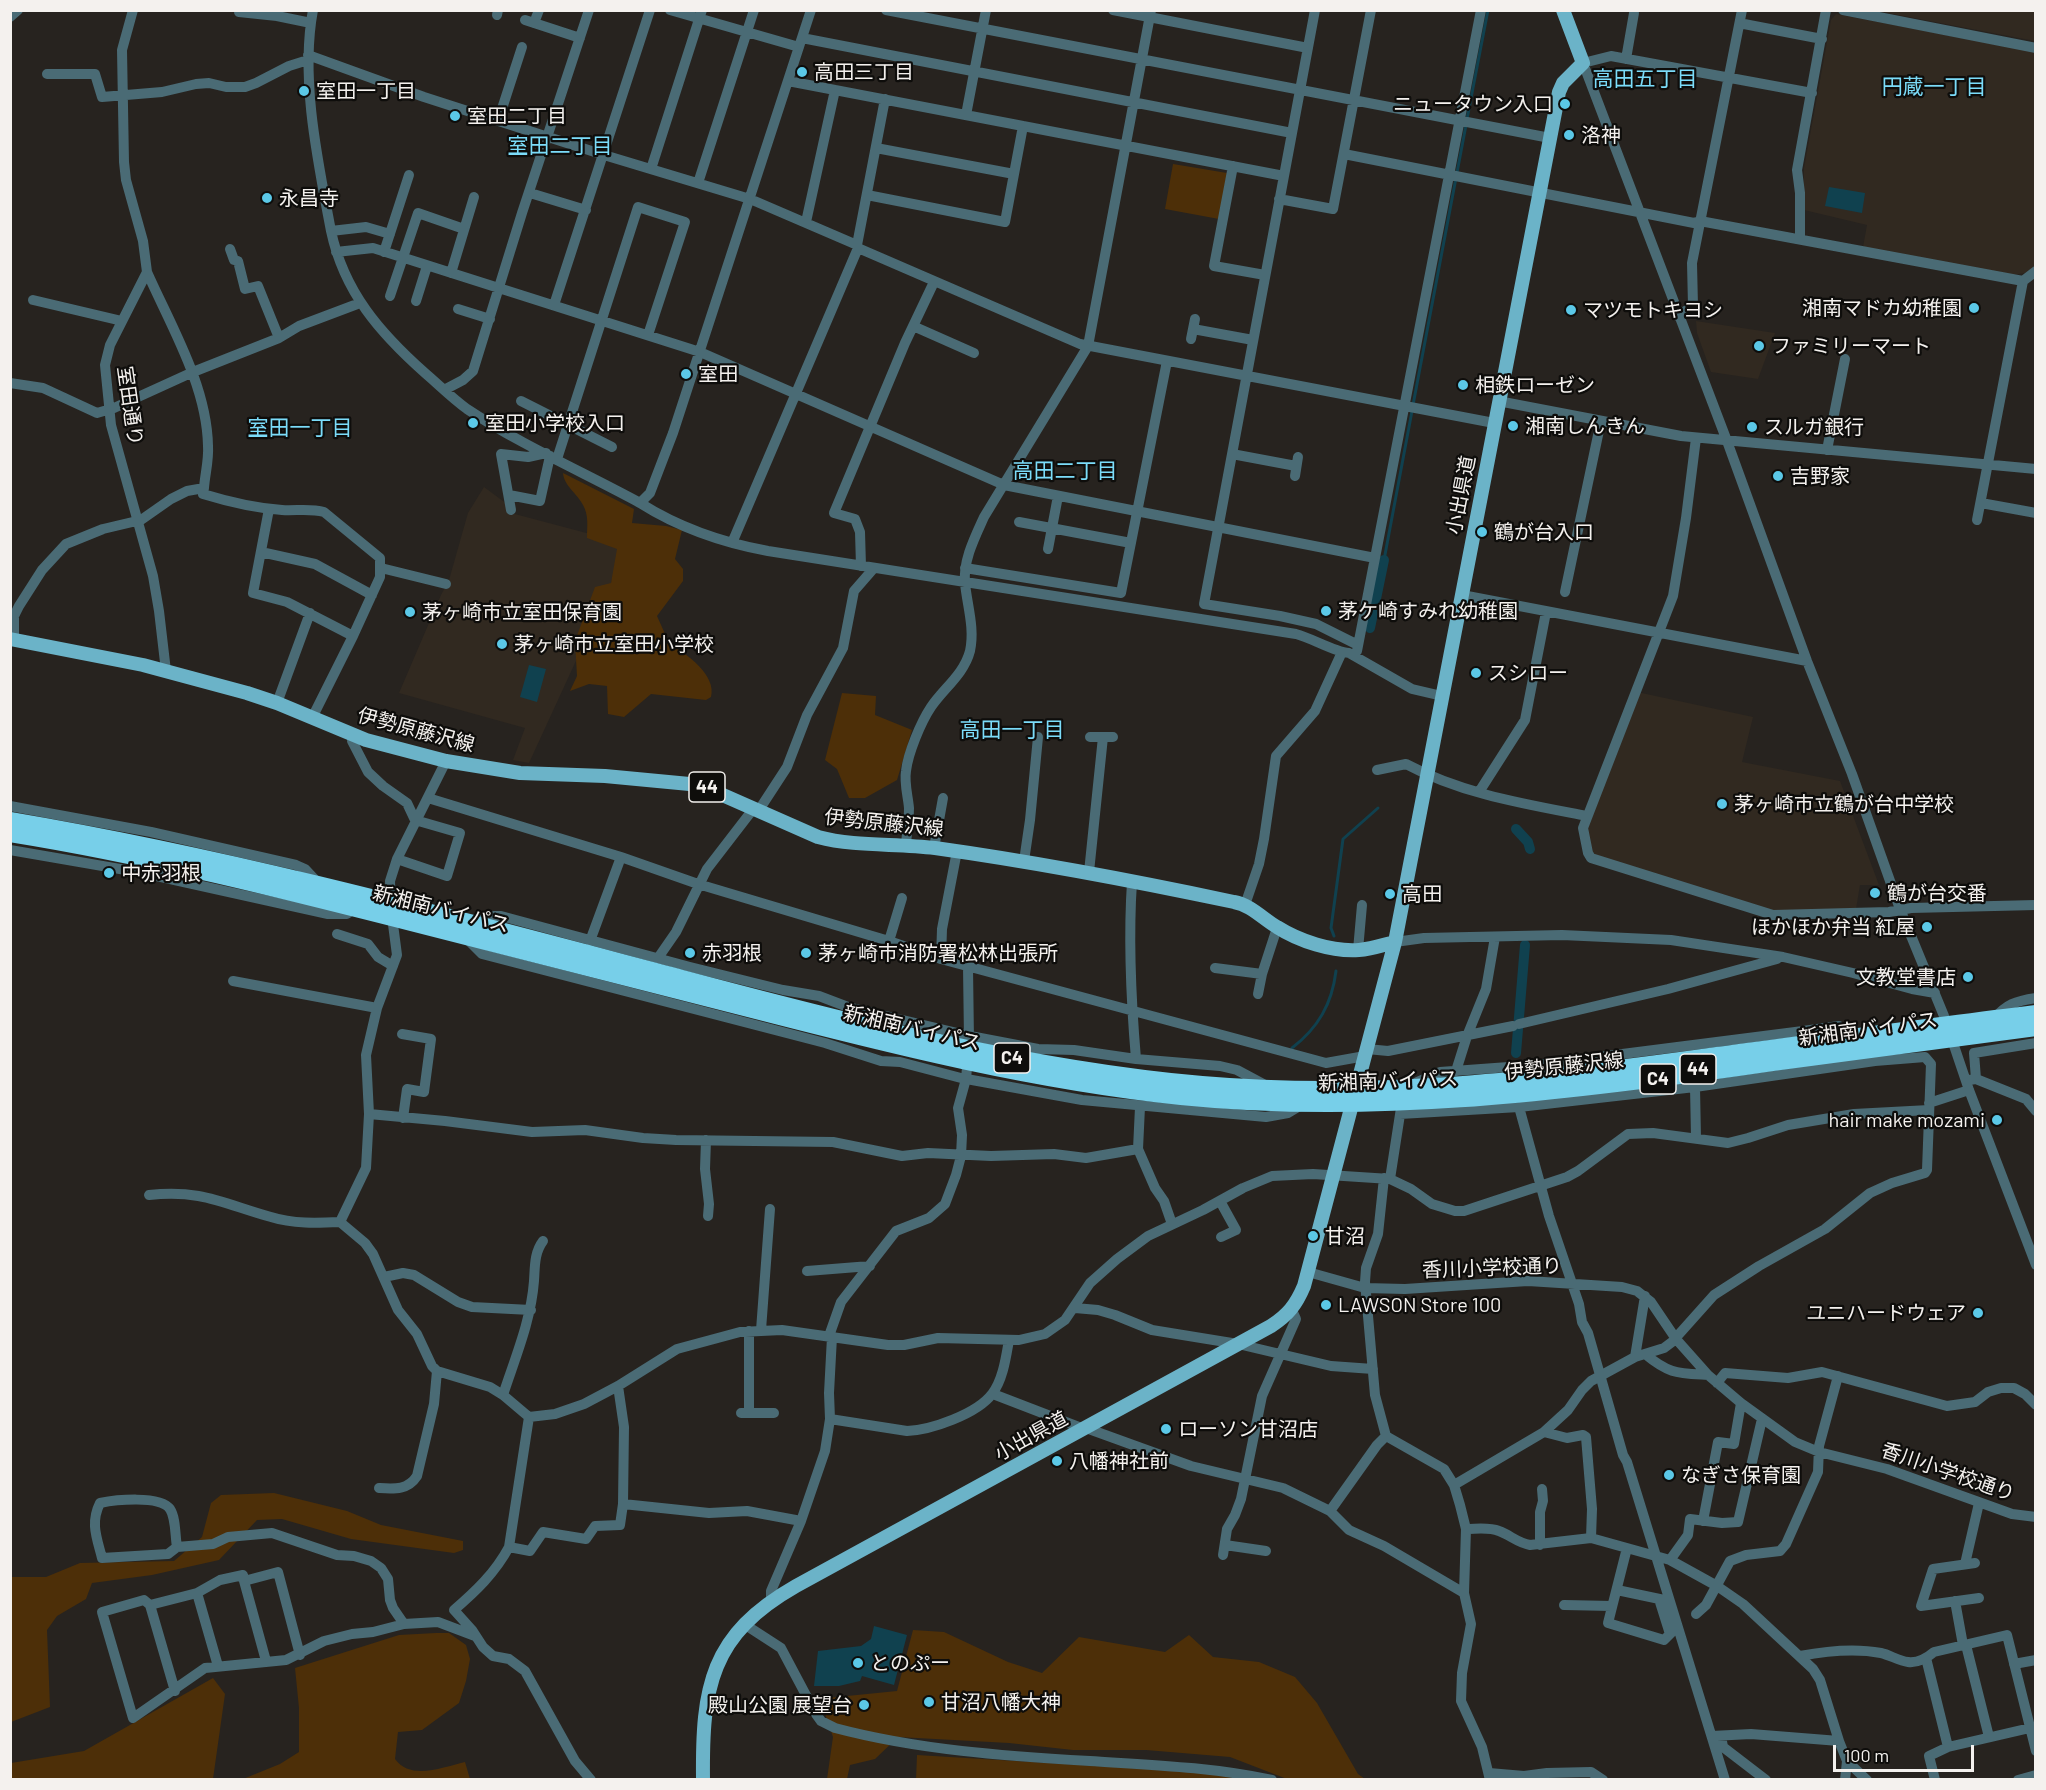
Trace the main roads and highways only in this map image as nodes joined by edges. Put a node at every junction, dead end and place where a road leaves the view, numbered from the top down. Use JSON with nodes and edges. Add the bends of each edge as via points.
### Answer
{"nodes":[{"id":1,"x":1563,"y":10,"type":"edge"},
{"id":2,"x":12,"y":639,"type":"edge"},
{"id":3,"x":10,"y":820,"type":"edge"},
{"id":4,"x":10,"y":834,"type":"edge"},
{"id":5,"x":1395,"y":942,"type":"junction"},
{"id":6,"x":2036,"y":1015,"type":"edge"},
{"id":7,"x":2036,"y":1026,"type":"edge"},
{"id":8,"x":1949,"y":1032,"type":"junction"},
{"id":9,"x":1559,"y":1087,"type":"junction"},
{"id":10,"x":1355,"y":1097,"type":"junction"},
{"id":11,"x":1406,"y":1102,"type":"junction"},
{"id":12,"x":1563,"y":1102,"type":"road end"},
{"id":13,"x":703,"y":1779,"type":"edge"}],
"edges":[{"from":1,"to":5,"type":"main road","name":"小出県道","via":[[1583,63],[1563,82],[1559,92]]},
{"from":2,"to":5,"type":"main road","name":"伊勢原藤沢線","number":"44","via":[[166,671],[277,703],[353,735],[446,761],[520,773],[700,785],[830,841],[906,844],[1024,861],[1245,905],[1277,928],[1325,946],[1358,950]]},
{"from":3,"to":6,"type":"highway","name":"新湘南バイパス","number":"C4","bridge":true,"via":[[236,864],[960,1047],[1096,1072],[1189,1083],[1316,1090],[1468,1085]]},
{"from":4,"to":7,"type":"highway","name":"新湘南バイパス","number":"C4","bridge":true,"via":[[283,890],[952,1060],[1100,1087],[1181,1097],[1327,1105],[1477,1099],[1638,1082]]},
{"from":5,"to":10,"type":"main road"},
{"from":6,"to":8,"type":"main road","name":"伊勢原藤沢線","number":"44"},
{"from":7,"to":8,"type":"main road","name":"伊勢原藤沢線","number":"44"},
{"from":8,"to":9,"type":"main road","name":"伊勢原藤沢線","number":"44","via":[[1900,1042]]},
{"from":8,"to":11,"type":"main road","name":"伊勢原藤沢線","number":"44","via":[[1469,1088]]},
{"from":9,"to":11,"type":"main road","name":"伊勢原藤沢線","number":"44"},
{"from":9,"to":12,"type":"main road"},
{"from":10,"to":11,"type":"main road","name":"伊勢原藤沢線","number":"44"},
{"from":10,"to":13,"type":"main road","name":"小出県道","via":[[1308,1272],[1292,1310],[1271,1326],[771,1600],[744,1624],[721,1657],[709,1689],[704,1720]]}]}
